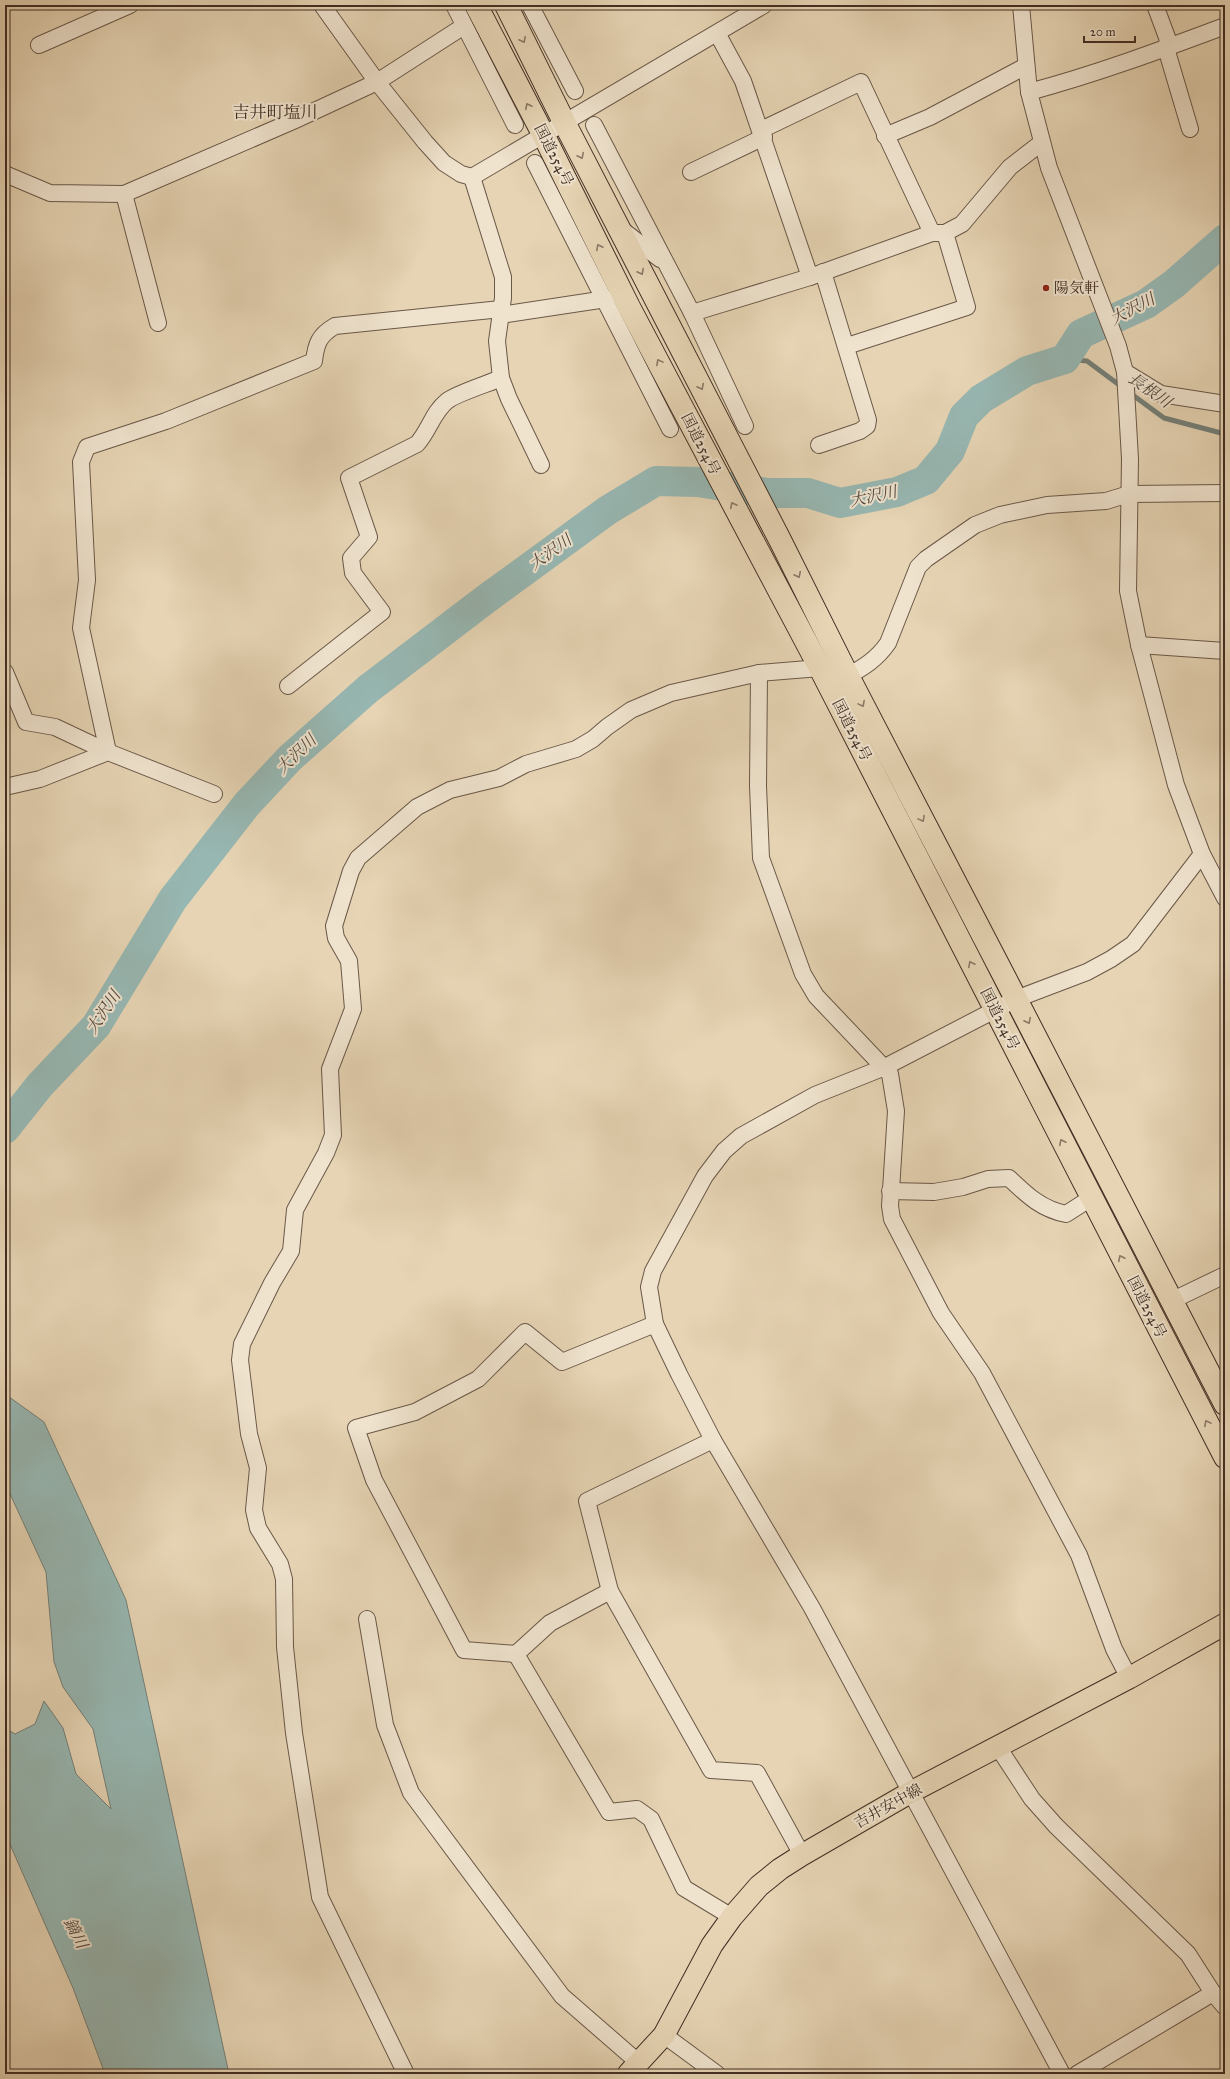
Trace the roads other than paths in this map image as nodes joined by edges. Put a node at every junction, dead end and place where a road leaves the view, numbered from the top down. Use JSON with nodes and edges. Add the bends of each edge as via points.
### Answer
{"nodes":[{"id":1,"x":130,"y":5,"type":"edge"},
{"id":2,"x":322,"y":5,"type":"edge"},
{"id":3,"x":454,"y":5,"type":"edge"},
{"id":4,"x":461,"y":5,"type":"edge"},
{"id":5,"x":476,"y":5,"type":"edge"},
{"id":6,"x":506,"y":5,"type":"edge"},
{"id":7,"x":530,"y":5,"type":"edge"},
{"id":8,"x":764,"y":5,"type":"edge"},
{"id":9,"x":1021,"y":5,"type":"edge"},
{"id":10,"x":1155,"y":5,"type":"edge"},
{"id":11,"x":464,"y":26,"type":"junction"},
{"id":12,"x":1225,"y":26,"type":"edge"},
{"id":13,"x":717,"y":33,"type":"junction"},
{"id":14,"x":39,"y":45,"type":"dead end"},
{"id":15,"x":1166,"y":48,"type":"junction"},
{"id":16,"x":499,"y":49,"type":"junction"},
{"id":17,"x":1026,"y":66,"type":"junction"},
{"id":18,"x":377,"y":82,"type":"junction"},
{"id":19,"x":575,"y":91,"type":"dead end"},
{"id":20,"x":1029,"y":92,"type":"junction"},
{"id":21,"x":564,"y":122,"type":"junction"},
{"id":22,"x":515,"y":125,"type":"dead end"},
{"id":23,"x":594,"y":126,"type":"dead end"},
{"id":24,"x":1190,"y":129,"type":"dead end"},
{"id":25,"x":543,"y":134,"type":"junction"},
{"id":26,"x":762,"y":134,"type":"junction"},
{"id":27,"x":885,"y":136,"type":"junction"},
{"id":28,"x":1041,"y":143,"type":"junction"},
{"id":29,"x":536,"y":163,"type":"dead end"},
{"id":30,"x":691,"y":172,"type":"dead end"},
{"id":31,"x":5,"y":174,"type":"edge"},
{"id":32,"x":472,"y":177,"type":"junction"},
{"id":33,"x":124,"y":194,"type":"junction"},
{"id":34,"x":618,"y":226,"type":"junction"},
{"id":35,"x":939,"y":233,"type":"junction"},
{"id":36,"x":664,"y":262,"type":"junction"},
{"id":37,"x":817,"y":275,"type":"junction"},
{"id":38,"x":606,"y":299,"type":"junction"},
{"id":39,"x":501,"y":312,"type":"junction"},
{"id":40,"x":692,"y":313,"type":"junction"},
{"id":41,"x":158,"y":323,"type":"dead end"},
{"id":42,"x":847,"y":346,"type":"junction"},
{"id":43,"x":1125,"y":375,"type":"junction"},
{"id":44,"x":501,"y":378,"type":"junction"},
{"id":45,"x":1225,"y":404,"type":"edge"},
{"id":46,"x":670,"y":429,"type":"dead end"},
{"id":47,"x":736,"y":431,"type":"junction"},
{"id":48,"x":819,"y":445,"type":"dead end"},
{"id":49,"x":541,"y":465,"type":"dead end"},
{"id":50,"x":1225,"y":493,"type":"edge"},
{"id":51,"x":1129,"y":494,"type":"junction"},
{"id":52,"x":1139,"y":645,"type":"junction"},
{"id":53,"x":1225,"y":651,"type":"edge"},
{"id":54,"x":820,"y":668,"type":"junction"},
{"id":55,"x":5,"y":672,"type":"edge"},
{"id":56,"x":759,"y":673,"type":"junction"},
{"id":57,"x":848,"y":676,"type":"junction"},
{"id":58,"x":288,"y":686,"type":"dead end"},
{"id":59,"x":108,"y":752,"type":"junction"},
{"id":60,"x":5,"y":787,"type":"edge"},
{"id":61,"x":214,"y":794,"type":"dead end"},
{"id":62,"x":1202,"y":854,"type":"junction"},
{"id":63,"x":1225,"y":898,"type":"edge"},
{"id":64,"x":1016,"y":998,"type":"junction"},
{"id":65,"x":995,"y":1009,"type":"junction"},
{"id":66,"x":885,"y":1067,"type":"junction"},
{"id":67,"x":890,"y":1191,"type":"junction"},
{"id":68,"x":1091,"y":1198,"type":"junction"},
{"id":69,"x":1225,"y":1275,"type":"edge"},
{"id":70,"x":1171,"y":1301,"type":"junction"},
{"id":71,"x":655,"y":1324,"type":"junction"},
{"id":72,"x":1225,"y":1404,"type":"edge"},
{"id":73,"x":713,"y":1440,"type":"junction"},
{"id":74,"x":1225,"y":1457,"type":"edge"},
{"id":75,"x":610,"y":1591,"type":"junction"},
{"id":76,"x":367,"y":1619,"type":"dead end"},
{"id":77,"x":1225,"y":1624,"type":"edge"},
{"id":78,"x":516,"y":1654,"type":"junction"},
{"id":79,"x":1129,"y":1678,"type":"junction"},
{"id":80,"x":998,"y":1746,"type":"junction"},
{"id":81,"x":911,"y":1792,"type":"junction"},
{"id":82,"x":802,"y":1855,"type":"junction"},
{"id":83,"x":732,"y":1917,"type":"junction"},
{"id":84,"x":1213,"y":1992,"type":"junction"},
{"id":85,"x":1225,"y":2007,"type":"edge"},
{"id":86,"x":664,"y":2035,"type":"junction"},
{"id":87,"x":634,"y":2068,"type":"edge"},
{"id":88,"x":406,"y":2074,"type":"edge"},
{"id":89,"x":717,"y":2074,"type":"edge"},
{"id":90,"x":1062,"y":2074,"type":"edge"},
{"id":91,"x":1077,"y":2074,"type":"edge"}],
"edges":[{"from":1,"to":14,"type":"street"},
{"from":2,"to":18,"type":"street"},
{"from":3,"to":11,"type":"street"},
{"from":4,"to":16,"type":"street"},
{"from":5,"to":16,"type":"highway","name":"国道254号"},
{"from":6,"to":21,"type":"highway","name":"国道254号","one_way":true},
{"from":7,"to":19,"type":"street"},
{"from":8,"to":13,"type":"street"},
{"from":9,"to":17,"type":"street"},
{"from":10,"to":15,"type":"street","via":[[1168,40]]},
{"from":11,"to":18,"type":"street"},
{"from":11,"to":22,"type":"street"},
{"from":12,"to":15,"type":"street"},
{"from":13,"to":21,"type":"street"},
{"from":13,"to":26,"type":"street","via":[[743,81]]},
{"from":15,"to":20,"type":"street","via":[[1068,82]]},
{"from":15,"to":24,"type":"street"},
{"from":25,"to":16,"type":"highway","name":"国道254号","one_way":true},
{"from":17,"to":20,"type":"street"},
{"from":17,"to":27,"type":"street","via":[[930,117]]},
{"from":18,"to":32,"type":"street","via":[[444,163],[461,174]]},
{"from":18,"to":33,"type":"street"},
{"from":20,"to":28,"type":"street"},
{"from":21,"to":25,"type":"street"},
{"from":21,"to":34,"type":"highway","name":"国道254号","one_way":true},
{"from":23,"to":36,"type":"street"},
{"from":25,"to":32,"type":"street"},
{"from":54,"to":25,"type":"highway","name":"国道254号","one_way":true,"via":[[629,307]]},
{"from":26,"to":27,"type":"street","via":[[861,82]]},
{"from":26,"to":30,"type":"street"},
{"from":26,"to":37,"type":"street"},
{"from":27,"to":35,"type":"street"},
{"from":28,"to":35,"type":"street","via":[[1010,167],[962,224]]},
{"from":28,"to":43,"type":"street","via":[[1118,346]]},
{"from":29,"to":38,"type":"street"},
{"from":31,"to":33,"type":"street","via":[[50,193]]},
{"from":32,"to":39,"type":"street","via":[[502,277]]},
{"from":33,"to":41,"type":"street"},
{"from":34,"to":36,"type":"street"},
{"from":34,"to":47,"type":"highway","name":"国道254号","one_way":true},
{"from":35,"to":37,"type":"street"},
{"from":35,"to":42,"type":"street","via":[[967,307]]},
{"from":36,"to":40,"type":"street"},
{"from":37,"to":40,"type":"street"},
{"from":37,"to":42,"type":"street"},
{"from":38,"to":39,"type":"street"},
{"from":38,"to":46,"type":"street"},
{"from":39,"to":44,"type":"street","via":[[497,341]]},
{"from":39,"to":59,"type":"street","via":[[335,326],[318,340],[314,361],[166,421],[86,447],[81,462],[87,580],[81,628]]},
{"from":40,"to":47,"type":"street"},
{"from":42,"to":48,"type":"street","via":[[868,420],[867,426],[860,431]]},
{"from":43,"to":45,"type":"street","via":[[1161,394]]},
{"from":43,"to":51,"type":"street"},
{"from":44,"to":49,"type":"street","via":[[508,399]]},
{"from":44,"to":58,"type":"street","via":[[448,400],[417,444],[349,478],[369,537],[351,558],[353,573],[382,612]]},
{"from":47,"to":57,"type":"highway","name":"国道254号","one_way":true,"via":[[780,540]]},
{"from":50,"to":51,"type":"street"},
{"from":51,"to":52,"type":"street","via":[[1128,591]]},
{"from":51,"to":57,"type":"street","via":[[1106,501],[1047,506],[1000,515],[975,525],[926,558],[918,567],[888,643],[866,666]]},
{"from":52,"to":53,"type":"street"},
{"from":52,"to":62,"type":"street","via":[[1176,785]]},
{"from":54,"to":56,"type":"street"},
{"from":65,"to":54,"type":"highway","name":"国道254号","one_way":true},
{"from":55,"to":59,"type":"street","via":[[26,722],[55,727]]},
{"from":56,"to":66,"type":"street","via":[[758,786],[761,858],[764,868],[803,974],[816,996]]},
{"from":56,"to":88,"type":"street","via":[[671,692],[631,710],[576,749],[526,764],[499,778],[450,790],[417,807],[358,858],[351,871],[334,926],[336,938],[349,961],[353,1009],[330,1069],[333,1135],[295,1210],[291,1251],[242,1344],[240,1360],[249,1434],[258,1468],[254,1510],[258,1528],[280,1564],[284,1579],[285,1647],[294,1733],[320,1897]]},
{"from":57,"to":64,"type":"highway","name":"国道254号","one_way":true},
{"from":59,"to":60,"type":"street","via":[[40,779]]},
{"from":59,"to":61,"type":"street"},
{"from":62,"to":63,"type":"street"},
{"from":62,"to":64,"type":"street","via":[[1133,944],[1111,960],[1087,972]]},
{"from":64,"to":65,"type":"street"},
{"from":64,"to":70,"type":"highway","name":"国道254号","one_way":true},
{"from":65,"to":66,"type":"street"},
{"from":68,"to":65,"type":"highway","name":"国道254号","one_way":true},
{"from":66,"to":67,"type":"street","via":[[890,1074],[896,1111]]},
{"from":66,"to":71,"type":"street","via":[[815,1094],[741,1136],[724,1151],[705,1176],[653,1271],[649,1287]]},
{"from":67,"to":68,"type":"street","via":[[934,1192],[988,1179],[1009,1178],[1034,1201],[1051,1211],[1066,1214]]},
{"from":67,"to":79,"type":"street","via":[[892,1219],[902,1241],[941,1313],[982,1373],[1079,1555],[1114,1649]]},
{"from":74,"to":68,"type":"highway","name":"国道254号","one_way":true},
{"from":69,"to":70,"type":"street"},
{"from":70,"to":72,"type":"highway","name":"国道254号"},
{"from":71,"to":73,"type":"street"},
{"from":71,"to":78,"type":"street","via":[[562,1362],[525,1332],[478,1379],[415,1412],[356,1428],[374,1480],[464,1650]]},
{"from":73,"to":75,"type":"street","via":[[587,1501]]},
{"from":73,"to":81,"type":"street","via":[[812,1608]]},
{"from":75,"to":78,"type":"street","via":[[550,1623]]},
{"from":75,"to":82,"type":"street","via":[[711,1770],[757,1773]]},
{"from":76,"to":87,"type":"street","via":[[384,1725],[411,1793],[562,1996]]},
{"from":77,"to":79,"type":"main road","name":"吉井安中線"},
{"from":78,"to":83,"type":"street","via":[[609,1812],[637,1809],[651,1819],[684,1888]]},
{"from":79,"to":80,"type":"main road","name":"吉井安中線"},
{"from":80,"to":81,"type":"main road","name":"吉井安中線"},
{"from":80,"to":84,"type":"street","via":[[1032,1799],[1188,1954]]},
{"from":81,"to":82,"type":"main road","name":"吉井安中線"},
{"from":81,"to":90,"type":"street"},
{"from":82,"to":83,"type":"main road","name":"吉井安中線","via":[[759,1886]]},
{"from":83,"to":86,"type":"main road","name":"吉井安中線","via":[[712,1945]]},
{"from":84,"to":85,"type":"street"},
{"from":84,"to":91,"type":"street"},
{"from":86,"to":87,"type":"main road","name":"吉井安中線"},
{"from":86,"to":89,"type":"street"}]}
